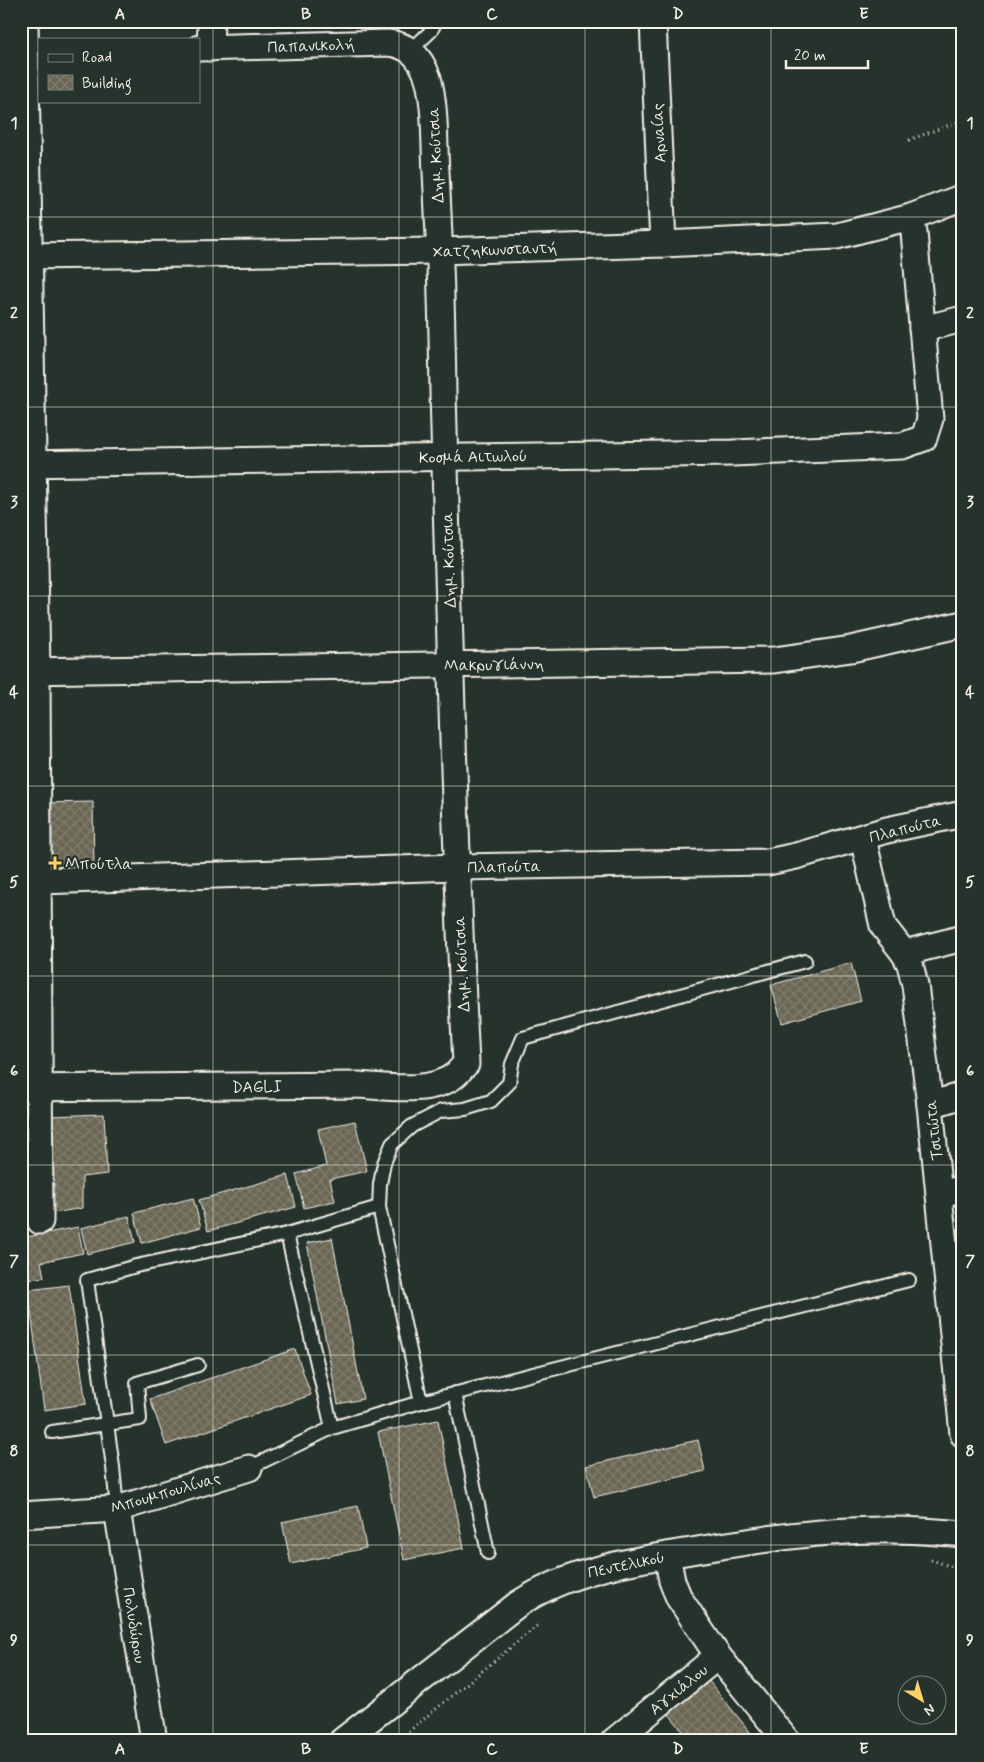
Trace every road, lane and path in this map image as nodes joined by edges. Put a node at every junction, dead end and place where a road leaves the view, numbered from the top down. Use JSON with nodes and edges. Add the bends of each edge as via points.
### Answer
{"nodes":[{"id":1,"x":25,"y":21,"type":"edge"},
{"id":2,"x":210,"y":21,"type":"edge"},
{"id":3,"x":436,"y":21,"type":"edge"},
{"id":4,"x":653,"y":21,"type":"edge"},
{"id":5,"x":204,"y":48,"type":"edge"},
{"id":6,"x":415,"y":54,"type":"junction"},
{"id":7,"x":29,"y":55,"type":"edge"},
{"id":8,"x":963,"y":120,"type":"edge"},
{"id":9,"x":909,"y":140,"type":"dead end"},
{"id":10,"x":963,"y":197,"type":"edge"},
{"id":11,"x":911,"y":217,"type":"junction"},
{"id":12,"x":664,"y":244,"type":"junction"},
{"id":13,"x":440,"y":251,"type":"junction"},
{"id":14,"x":25,"y":256,"type":"edge"},
{"id":15,"x":963,"y":319,"type":"edge"},
{"id":16,"x":922,"y":329,"type":"junction"},
{"id":17,"x":445,"y":456,"type":"junction"},
{"id":18,"x":27,"y":464,"type":"edge"},
{"id":19,"x":963,"y":624,"type":"edge"},
{"id":20,"x":451,"y":665,"type":"junction"},
{"id":21,"x":29,"y":671,"type":"edge"},
{"id":22,"x":963,"y":814,"type":"edge"},
{"id":23,"x":863,"y":838,"type":"junction"},
{"id":24,"x":457,"y":867,"type":"junction"},
{"id":25,"x":39,"y":881,"type":"junction"},
{"id":26,"x":963,"y":938,"type":"edge"},
{"id":27,"x":904,"y":953,"type":"junction"},
{"id":28,"x":805,"y":961,"type":"dead end"},
{"id":29,"x":466,"y":1064,"type":"joint"},
{"id":30,"x":30,"y":1088,"type":"edge"},
{"id":31,"x":963,"y":1095,"type":"edge"},
{"id":32,"x":930,"y":1105,"type":"junction"},
{"id":33,"x":963,"y":1188,"type":"edge"},
{"id":34,"x":939,"y":1195,"type":"junction"},
{"id":35,"x":380,"y":1207,"type":"junction"},
{"id":36,"x":40,"y":1221,"type":"dead end"},
{"id":37,"x":287,"y":1234,"type":"junction"},
{"id":38,"x":909,"y":1280,"type":"dead end"},
{"id":39,"x":958,"y":1346,"type":"edge"},
{"id":40,"x":198,"y":1366,"type":"dead end"},
{"id":41,"x":455,"y":1393,"type":"junction"},
{"id":42,"x":421,"y":1402,"type":"junction"},
{"id":43,"x":108,"y":1424,"type":"junction"},
{"id":44,"x":332,"y":1428,"type":"junction"},
{"id":45,"x":52,"y":1432,"type":"dead end"},
{"id":46,"x":963,"y":1434,"type":"edge"},
{"id":47,"x":249,"y":1468,"type":"joint"},
{"id":48,"x":117,"y":1509,"type":"junction"},
{"id":49,"x":21,"y":1515,"type":"edge"},
{"id":50,"x":963,"y":1534,"type":"edge"},
{"id":51,"x":488,"y":1553,"type":"dead end"},
{"id":52,"x":668,"y":1555,"type":"junction"},
{"id":53,"x":718,"y":1656,"type":"junction"},
{"id":54,"x":782,"y":1739,"type":"edge"},
{"id":55,"x":154,"y":1741,"type":"edge"},
{"id":56,"x":342,"y":1741,"type":"edge"},
{"id":57,"x":614,"y":1741,"type":"edge"}],
"edges":[{"from":1,"to":7,"type":"street"},
{"from":2,"to":5,"type":"street"},
{"from":3,"to":6,"type":"lane"},
{"from":4,"to":12,"type":"street","name":"Αρναίας"},
{"from":5,"to":6,"type":"street","name":"Παπανικολή","via":[[388,43],[400,44]]},
{"from":6,"to":13,"type":"street","name":"Δημ. Κούτσια","via":[[428,79],[431,94]]},
{"from":7,"to":14,"type":"street"},
{"from":8,"to":9,"type":"path"},
{"from":10,"to":11,"type":"street","name":"Χατζηκωνσταντή"},
{"from":11,"to":12,"type":"street","name":"Χατζηκωνσταντή","via":[[837,236]]},
{"from":11,"to":16,"type":"street"},
{"from":12,"to":13,"type":"street","name":"Χατζηκωνσταντή"},
{"from":13,"to":14,"type":"street","name":"Χατζηκωνσταντή"},
{"from":13,"to":17,"type":"street","name":"Δημ. Κούτσια"},
{"from":14,"to":18,"type":"street"},
{"from":15,"to":16,"type":"street"},
{"from":16,"to":17,"type":"street","name":"Κοσμά Αιτωλού","via":[[930,419],[924,438],[902,446],[732,453]]},
{"from":17,"to":18,"type":"street","name":"Κοσμά Αιτωλού"},
{"from":17,"to":20,"type":"street","name":"Δημ. Κούτσια"},
{"from":18,"to":21,"type":"street"},
{"from":19,"to":20,"type":"street","name":"Μακρυγιάννη","via":[[851,649],[774,660]]},
{"from":20,"to":21,"type":"street","name":"Μακρυγιάννη"},
{"from":20,"to":24,"type":"street","name":"Δημ. Κούτσια"},
{"from":21,"to":25,"type":"street"},
{"from":22,"to":23,"type":"street","name":"Πλαπούτα"},
{"from":23,"to":24,"type":"street","name":"Πλαπούτα","via":[[768,862]]},
{"from":23,"to":27,"type":"street","name":"Τσιτώτα","via":[[883,926]]},
{"from":24,"to":25,"type":"street","name":"Πλαπούτα"},
{"from":24,"to":29,"type":"street","name":"Δημ. Κούτσια"},
{"from":25,"to":30,"type":"street"},
{"from":26,"to":27,"type":"street"},
{"from":27,"to":32,"type":"street","name":"Τσιτώτα","via":[[915,985]]},
{"from":28,"to":35,"type":"lane","via":[[523,1038],[512,1064],[509,1083],[491,1101],[465,1109],[441,1111],[412,1126],[392,1144],[380,1184]]},
{"from":29,"to":30,"type":"street","name":"DAGLI","via":[[443,1082],[413,1087]]},
{"from":30,"to":36,"type":"street"},
{"from":31,"to":32,"type":"street"},
{"from":32,"to":34,"type":"street","name":"Τσιτώτα"},
{"from":33,"to":34,"type":"street"},
{"from":34,"to":39,"type":"street","name":"Τσιτώτα"},
{"from":35,"to":37,"type":"lane"},
{"from":35,"to":42,"type":"lane"},
{"from":37,"to":43,"type":"lane","via":[[136,1266],[87,1280]]},
{"from":37,"to":44,"type":"lane"},
{"from":38,"to":41,"type":"lane"},
{"from":39,"to":46,"type":"street","name":"Τσιτώτα"},
{"from":40,"to":43,"type":"lane","via":[[137,1383],[140,1419]]},
{"from":41,"to":42,"type":"lane"},
{"from":41,"to":51,"type":"lane"},
{"from":42,"to":44,"type":"lane"},
{"from":43,"to":45,"type":"lane"},
{"from":43,"to":48,"type":"lane"},
{"from":44,"to":47,"type":"lane"},
{"from":47,"to":48,"type":"street","name":"Μπουμπουλίνας"},
{"from":48,"to":49,"type":"street","name":"Μπουμπουλίνας"},
{"from":48,"to":55,"type":"street","name":"Πολυδώρου"},
{"from":50,"to":52,"type":"street","name":"Πεντελικού","via":[[889,1530],[841,1532],[760,1540]]},
{"from":52,"to":53,"type":"street","via":[[672,1581],[679,1598]]},
{"from":52,"to":56,"type":"street","name":"Πεντελικού","via":[[578,1574],[534,1593]]},
{"from":53,"to":54,"type":"street"},
{"from":53,"to":57,"type":"street","name":"Αγχιάλου"}]}
